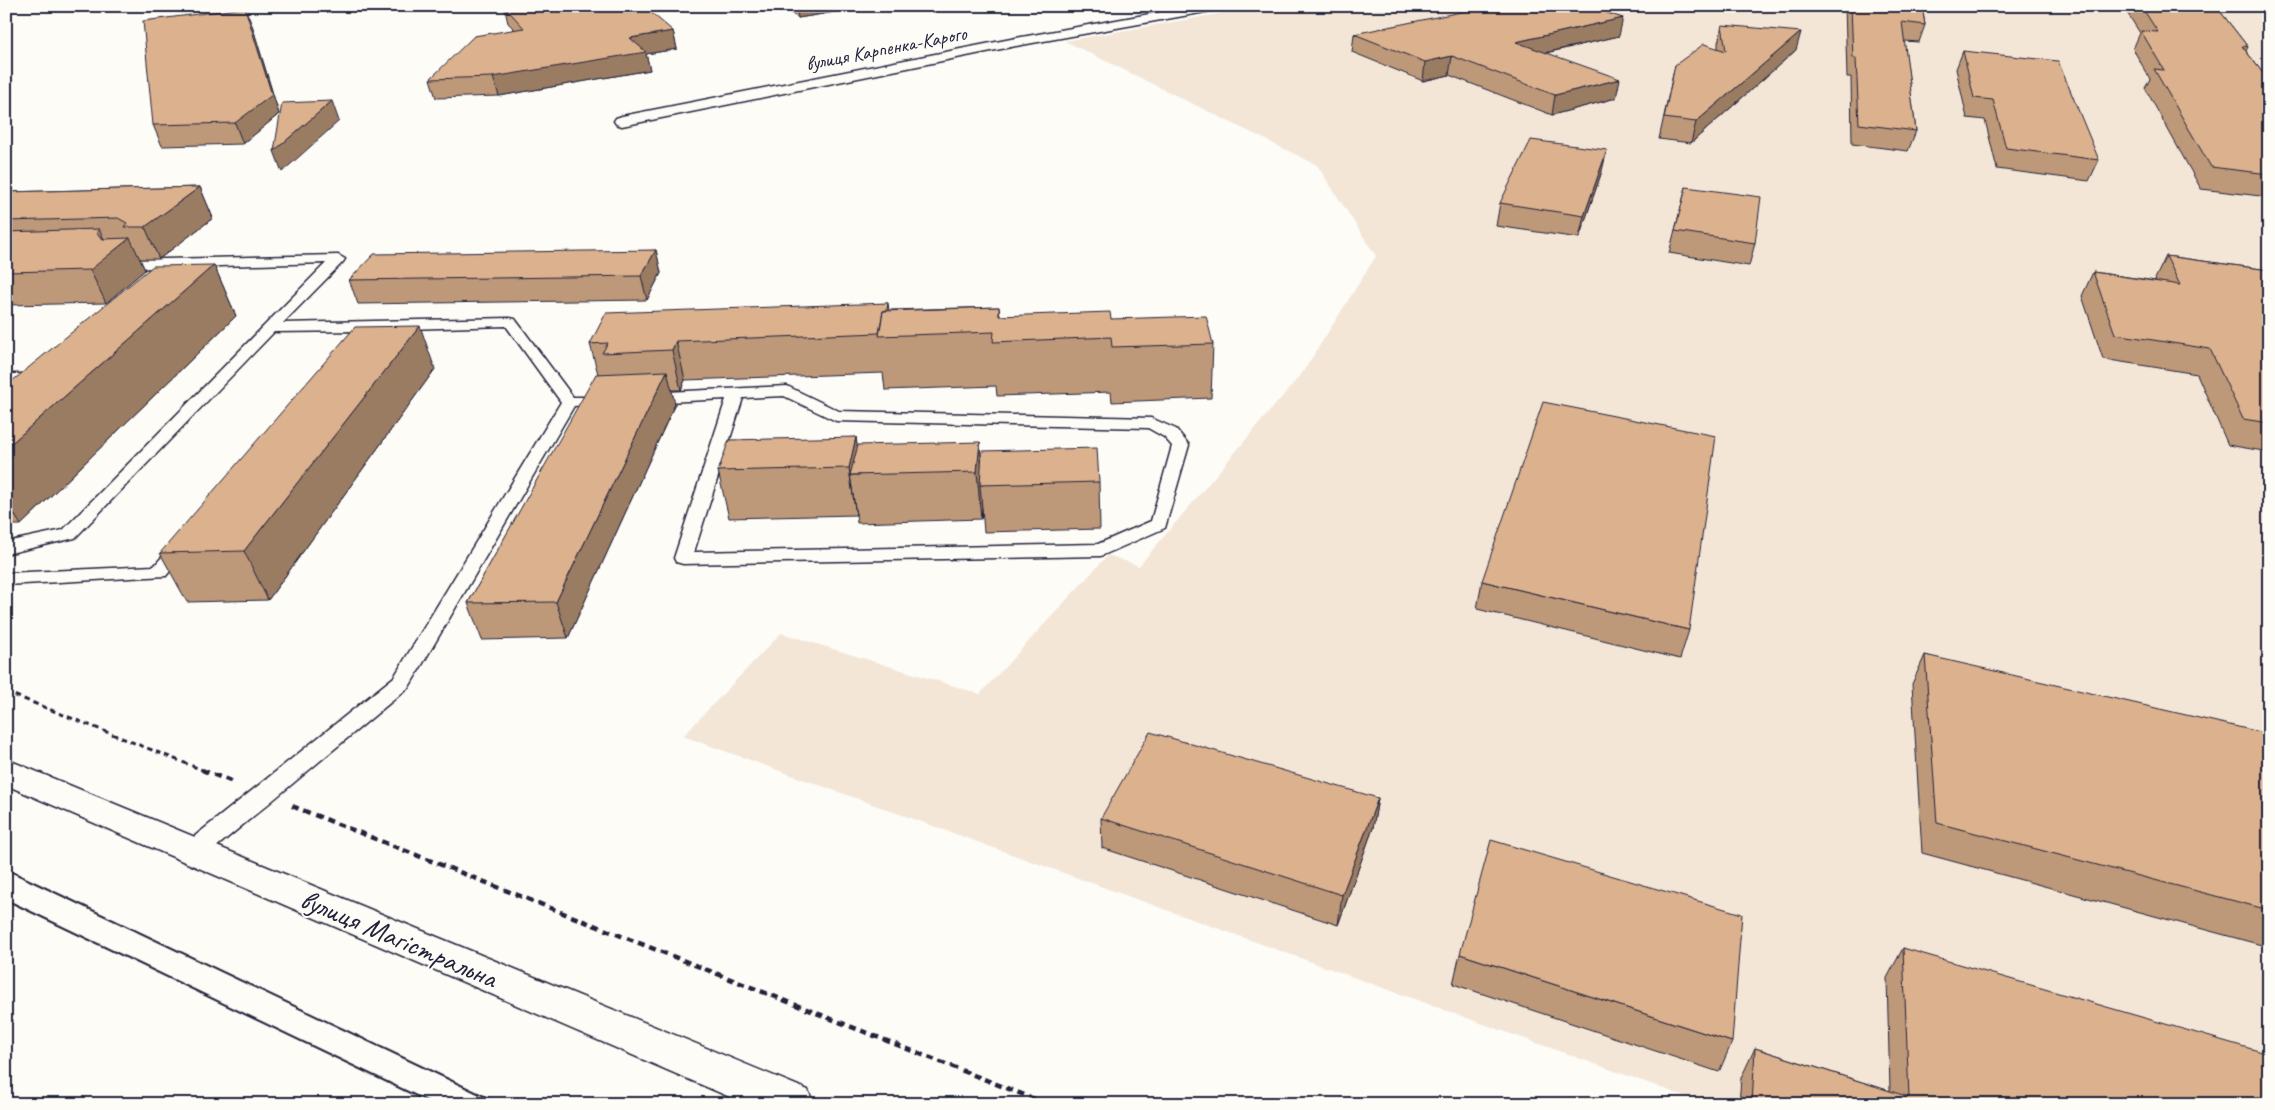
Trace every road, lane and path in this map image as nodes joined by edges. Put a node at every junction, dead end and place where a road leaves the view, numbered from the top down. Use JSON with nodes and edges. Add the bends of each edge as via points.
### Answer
{"nodes":[{"id":1,"x":1217,"y":6,"type":"edge"},
{"id":2,"x":622,"y":121,"type":"dead end"},
{"id":3,"x":113,"y":255,"type":"edge"},
{"id":4,"x":372,"y":326,"type":"junction"},
{"id":5,"x":272,"y":328,"type":"junction"},
{"id":6,"x":353,"y":348,"type":"edge"},
{"id":7,"x":6,"y":379,"type":"edge"},
{"id":8,"x":41,"y":392,"type":"edge"},
{"id":9,"x":736,"y":394,"type":"junction"},
{"id":10,"x":569,"y":402,"type":"junction"},
{"id":11,"x":192,"y":535,"type":"edge"},
{"id":12,"x":6,"y":548,"type":"edge"},
{"id":13,"x":6,"y":579,"type":"edge"},
{"id":14,"x":6,"y":692,"type":"edge"},
{"id":15,"x":6,"y":771,"type":"edge"},
{"id":16,"x":263,"y":794,"type":"junction"},
{"id":17,"x":194,"y":851,"type":"junction"},
{"id":18,"x":792,"y":1104,"type":"edge"},
{"id":19,"x":1047,"y":1104,"type":"edge"}],
"edges":[{"from":1,"to":2,"type":"street","name":"вулиця Карпенка-Карого","via":[[1016,42]]},
{"from":3,"to":5,"type":"lane","via":[[133,254],[120,265],[338,259]]},
{"from":4,"to":5,"type":"lane"},
{"from":4,"to":6,"type":"lane"},
{"from":4,"to":10,"type":"lane","via":[[510,322]]},
{"from":5,"to":12,"type":"lane","via":[[69,534]]},
{"from":7,"to":8,"type":"lane","via":[[54,379]]},
{"from":9,"to":9,"type":"lane","via":[[788,391],[836,416],[1150,423],[1170,432],[1182,445],[1159,524],[1101,550],[683,558]]},
{"from":9,"to":10,"type":"lane"},
{"from":10,"to":16,"type":"lane","via":[[402,682]]},
{"from":11,"to":13,"type":"lane","via":[[159,572]]},
{"from":14,"to":16,"type":"path"},
{"from":15,"to":17,"type":"street","name":"вулиця Магістральна"},
{"from":16,"to":17,"type":"lane"},
{"from":16,"to":19,"type":"path"},
{"from":17,"to":18,"type":"street","name":"вулиця Магістральна"}]}
